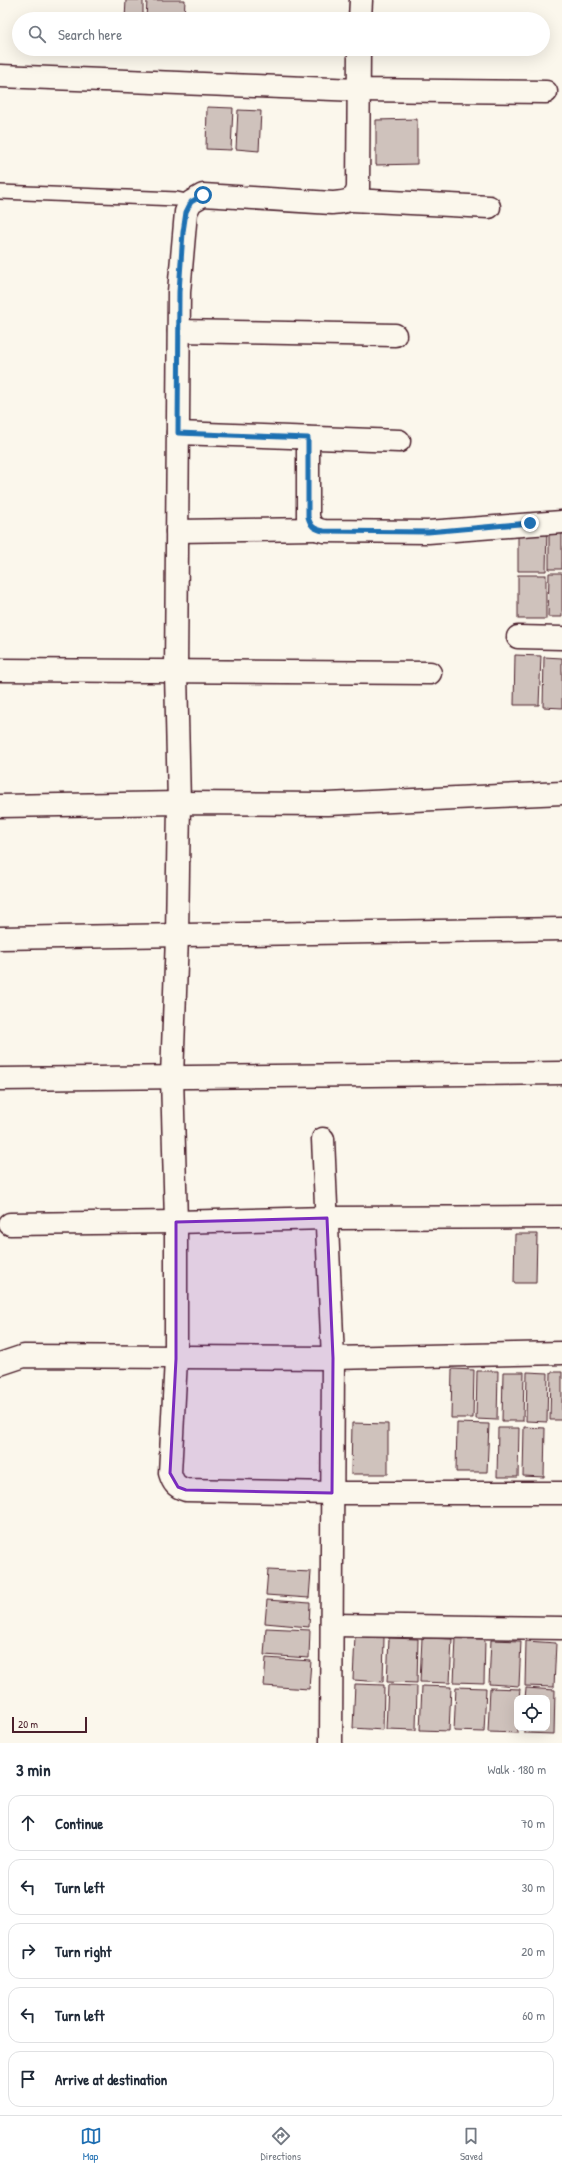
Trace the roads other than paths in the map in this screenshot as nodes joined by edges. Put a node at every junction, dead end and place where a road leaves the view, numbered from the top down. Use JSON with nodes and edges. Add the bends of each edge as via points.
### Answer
{"nodes":[{"id":1,"x":361,"y":0,"type":"edge"},
{"id":2,"x":360,"y":12,"type":"edge"},
{"id":3,"x":359,"y":56,"type":"edge"},
{"id":4,"x":0,"y":76,"type":"edge"},
{"id":5,"x":358,"y":90,"type":"junction"},
{"id":6,"x":546,"y":92,"type":"dead end"},
{"id":7,"x":0,"y":192,"type":"edge"},
{"id":8,"x":352,"y":200,"type":"junction"},
{"id":9,"x":191,"y":202,"type":"junction"},
{"id":10,"x":488,"y":207,"type":"dead end"},
{"id":11,"x":179,"y":331,"type":"junction"},
{"id":12,"x":395,"y":335,"type":"dead end"},
{"id":13,"x":178,"y":433,"type":"junction"},
{"id":14,"x":308,"y":438,"type":"junction"},
{"id":15,"x":399,"y":441,"type":"dead end"},
{"id":16,"x":562,"y":522,"type":"edge"},
{"id":17,"x":315,"y":529,"type":"junction"},
{"id":18,"x":177,"y":531,"type":"junction"},
{"id":19,"x":518,"y":637,"type":"dead end"},
{"id":20,"x":562,"y":638,"type":"edge"},
{"id":21,"x":0,"y":670,"type":"edge"},
{"id":22,"x":176,"y":672,"type":"junction"},
{"id":23,"x":430,"y":673,"type":"dead end"},
{"id":24,"x":562,"y":794,"type":"edge"},
{"id":25,"x":179,"y":803,"type":"junction"},
{"id":26,"x":0,"y":806,"type":"edge"},
{"id":27,"x":562,"y":929,"type":"edge"},
{"id":28,"x":177,"y":936,"type":"junction"},
{"id":29,"x":0,"y":938,"type":"edge"},
{"id":30,"x":562,"y":1073,"type":"edge"},
{"id":31,"x":172,"y":1077,"type":"junction"},
{"id":32,"x":0,"y":1079,"type":"edge"},
{"id":33,"x":323,"y":1139,"type":"dead end"},
{"id":34,"x":562,"y":1217,"type":"edge"},
{"id":35,"x":327,"y":1218,"type":"junction"},
{"id":36,"x":176,"y":1222,"type":"junction"},
{"id":37,"x":10,"y":1224,"type":"dead end"},
{"id":38,"x":562,"y":1353,"type":"edge"},
{"id":39,"x":334,"y":1358,"type":"junction"},
{"id":40,"x":176,"y":1359,"type":"junction"},
{"id":41,"x":0,"y":1364,"type":"edge"},
{"id":42,"x":562,"y":1493,"type":"edge"},
{"id":43,"x":332,"y":1494,"type":"junction"},
{"id":44,"x":332,"y":1625,"type":"junction"},
{"id":45,"x":562,"y":1628,"type":"edge"},
{"id":46,"x":331,"y":1743,"type":"edge"}],
"edges":[{"from":1,"to":2,"type":"street"},
{"from":3,"to":5,"type":"street"},
{"from":4,"to":5,"type":"street"},
{"from":5,"to":6,"type":"street"},
{"from":5,"to":8,"type":"street","via":[[358,188]]},
{"from":7,"to":9,"type":"lane","via":[[177,198]]},
{"from":8,"to":9,"type":"street","via":[[332,203],[203,195]]},
{"from":8,"to":10,"type":"street"},
{"from":9,"to":11,"type":"street","via":[[186,212],[183,232]]},
{"from":11,"to":12,"type":"street"},
{"from":11,"to":13,"type":"street"},
{"from":13,"to":14,"type":"street"},
{"from":13,"to":18,"type":"street"},
{"from":14,"to":15,"type":"street"},
{"from":14,"to":17,"type":"street","via":[[308,517],[310,525]]},
{"from":16,"to":17,"type":"street","via":[[428,532]]},
{"from":17,"to":18,"type":"street"},
{"from":18,"to":22,"type":"street"},
{"from":19,"to":20,"type":"street"},
{"from":21,"to":22,"type":"street"},
{"from":22,"to":23,"type":"street"},
{"from":22,"to":25,"type":"street"},
{"from":24,"to":25,"type":"street","via":[[328,804]]},
{"from":25,"to":26,"type":"street"},
{"from":25,"to":28,"type":"street"},
{"from":27,"to":28,"type":"street"},
{"from":28,"to":29,"type":"street"},
{"from":28,"to":31,"type":"street"},
{"from":30,"to":31,"type":"street"},
{"from":31,"to":32,"type":"street"},
{"from":31,"to":36,"type":"street"},
{"from":33,"to":35,"type":"street"},
{"from":34,"to":35,"type":"street"},
{"from":35,"to":36,"type":"street"},
{"from":35,"to":39,"type":"street"},
{"from":36,"to":37,"type":"street"},
{"from":36,"to":40,"type":"street"},
{"from":38,"to":39,"type":"street"},
{"from":39,"to":40,"type":"street"},
{"from":39,"to":43,"type":"street"},
{"from":40,"to":41,"type":"street","via":[[24,1356]]},
{"from":40,"to":43,"type":"street","via":[[170,1473],[178,1487],[186,1490]]},
{"from":42,"to":43,"type":"street"},
{"from":43,"to":44,"type":"street"},
{"from":44,"to":45,"type":"street"},
{"from":44,"to":46,"type":"street"}]}
